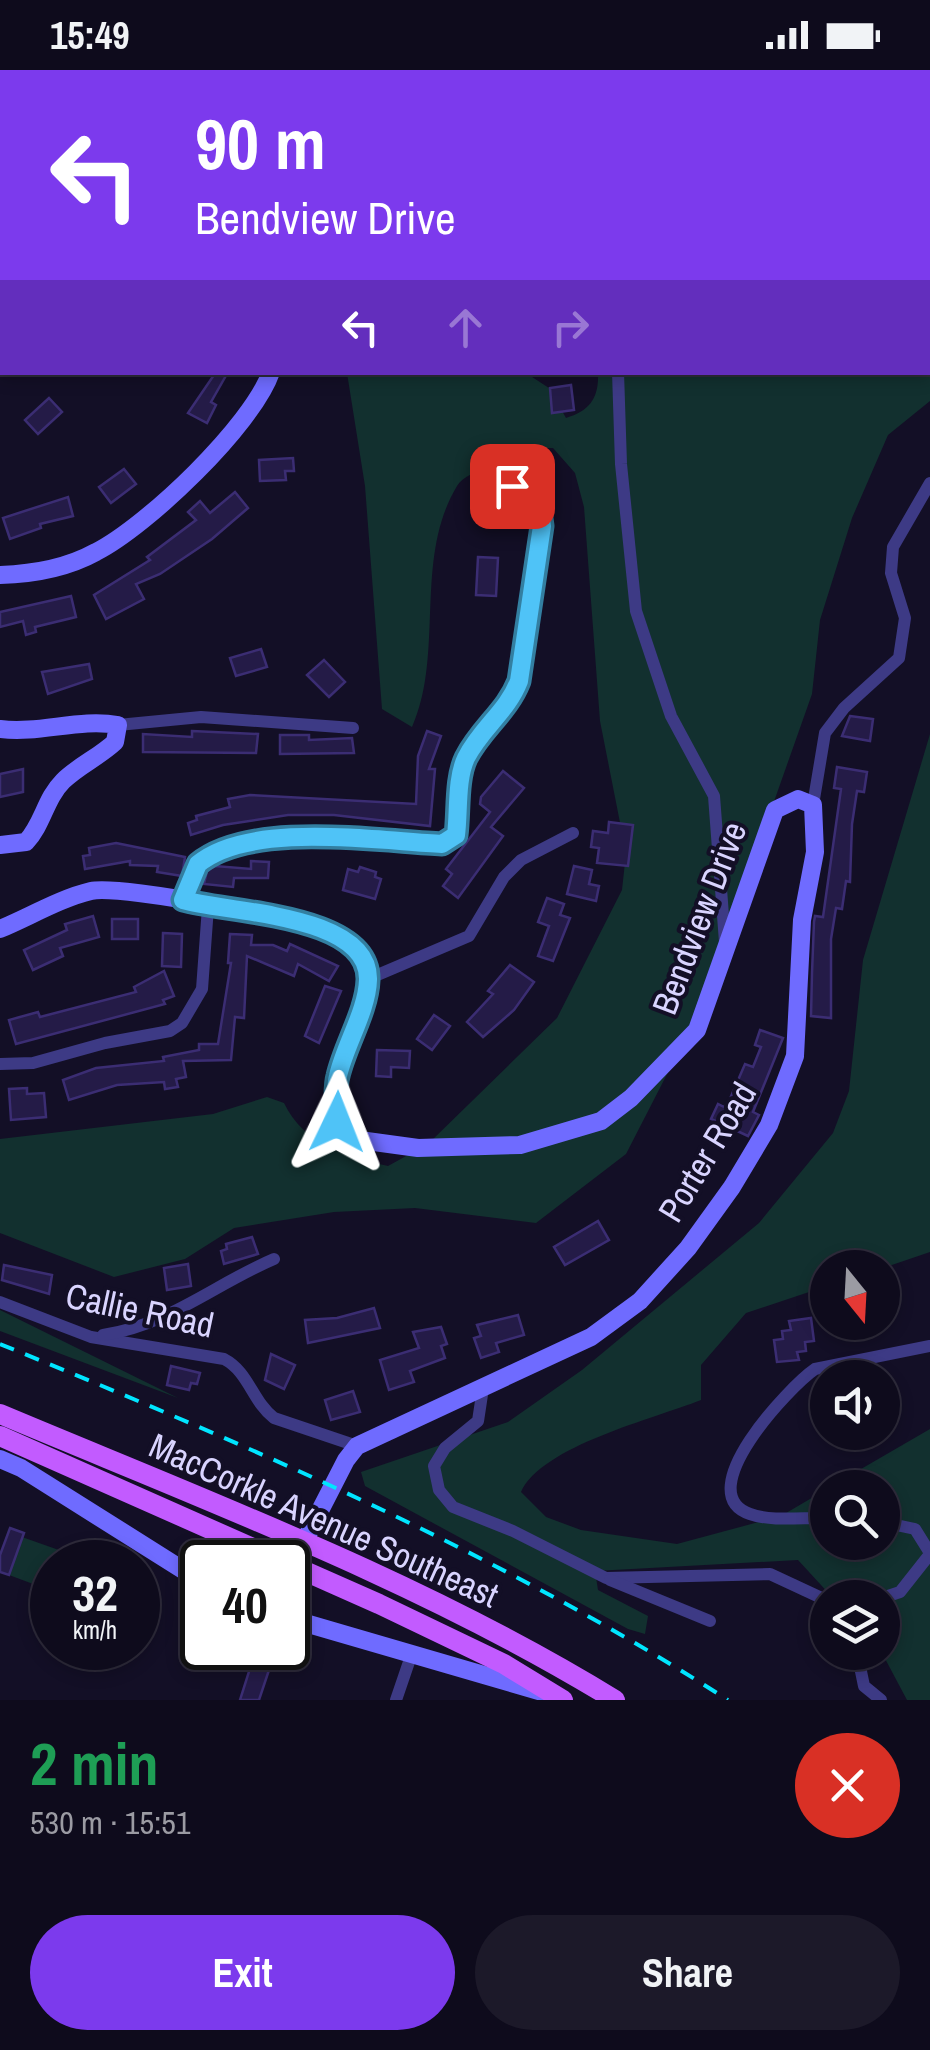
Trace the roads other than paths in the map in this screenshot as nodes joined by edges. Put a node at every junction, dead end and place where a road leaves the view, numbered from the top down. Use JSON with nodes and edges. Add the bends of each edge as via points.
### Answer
{"nodes":[{"id":1,"x":269,"y":375,"type":"edge"},
{"id":2,"x":618,"y":375,"type":"edge"},
{"id":3,"x":930,"y":483,"type":"edge"},
{"id":4,"x":539,"y":504,"type":"dead end"},
{"id":5,"x":0,"y":575,"type":"edge"},
{"id":6,"x":118,"y":725,"type":"junction"},
{"id":7,"x":0,"y":728,"type":"edge"},
{"id":8,"x":353,"y":728,"type":"dead end"},
{"id":9,"x":813,"y":806,"type":"junction"},
{"id":10,"x":574,"y":833,"type":"dead end"},
{"id":11,"x":0,"y":845,"type":"edge"},
{"id":12,"x":183,"y":900,"type":"junction"},
{"id":13,"x":208,"y":907,"type":"junction"},
{"id":14,"x":0,"y":929,"type":"edge"},
{"id":15,"x":726,"y":954,"type":"junction"},
{"id":16,"x":368,"y":979,"type":"junction"},
{"id":17,"x":0,"y":1064,"type":"edge"},
{"id":18,"x":274,"y":1259,"type":"dead end"},
{"id":19,"x":0,"y":1302,"type":"edge"},
{"id":20,"x":91,"y":1337,"type":"junction"},
{"id":21,"x":930,"y":1346,"type":"edge"},
{"id":22,"x":483,"y":1388,"type":"junction"},
{"id":23,"x":0,"y":1414,"type":"edge"},
{"id":24,"x":0,"y":1436,"type":"edge"},
{"id":25,"x":357,"y":1446,"type":"junction"},
{"id":26,"x":0,"y":1459,"type":"edge"},
{"id":27,"x":810,"y":1518,"type":"edge"},
{"id":28,"x":900,"y":1526,"type":"edge"},
{"id":29,"x":228,"y":1540,"type":"edge"},
{"id":30,"x":298,"y":1540,"type":"edge"},
{"id":31,"x":304,"y":1540,"type":"edge"},
{"id":32,"x":310,"y":1545,"type":"edge"},
{"id":33,"x":930,"y":1554,"type":"edge"},
{"id":34,"x":180,"y":1568,"type":"edge"},
{"id":35,"x":310,"y":1577,"type":"edge"},
{"id":36,"x":606,"y":1578,"type":"junction"},
{"id":37,"x":900,"y":1592,"type":"edge"},
{"id":38,"x":810,"y":1593,"type":"edge"},
{"id":39,"x":710,"y":1621,"type":"dead end"},
{"id":40,"x":310,"y":1625,"type":"edge"},
{"id":41,"x":411,"y":1656,"type":"junction"},
{"id":42,"x":861,"y":1670,"type":"edge"},
{"id":43,"x":559,"y":1698,"type":"edge"},
{"id":44,"x":396,"y":1700,"type":"edge"},
{"id":45,"x":615,"y":1700,"type":"edge"},
{"id":46,"x":880,"y":1700,"type":"edge"}],
"edges":[{"from":1,"to":5,"type":"street","via":[[242,422],[148,516],[96,552],[60,567]]},
{"from":2,"to":15,"type":"street","via":[[636,611],[671,716],[714,796]]},
{"from":3,"to":9,"type":"street","name":"Porter Road","via":[[893,547],[891,573],[905,618],[899,658],[826,733]]},
{"from":4,"to":12,"type":"street","via":[[542,526],[519,681],[510,704],[464,762],[456,835],[442,844],[284,838],[237,844],[198,864]]},
{"from":6,"to":7,"type":"street"},
{"from":6,"to":8,"type":"street","via":[[201,717]]},
{"from":6,"to":11,"type":"street","via":[[114,742],[64,780],[26,842]]},
{"from":9,"to":15,"type":"street","name":"Bendview Drive","via":[[798,800],[776,810]]},
{"from":9,"to":22,"type":"street","name":"Porter Road","via":[[815,852],[802,920],[795,1056],[769,1124],[688,1248],[640,1301],[590,1338]]},
{"from":10,"to":16,"type":"street","via":[[521,860],[469,936]]},
{"from":12,"to":13,"type":"street"},
{"from":12,"to":14,"type":"street","via":[[93,890]]},
{"from":13,"to":16,"type":"street","via":[[340,935],[362,955]]},
{"from":13,"to":17,"type":"street","via":[[202,989],[182,1023],[32,1063]]},
{"from":15,"to":16,"type":"street","name":"Bendview Drive","via":[[697,1030],[631,1098],[601,1121],[520,1146],[418,1148],[352,1139],[337,1122],[336,1080]]},
{"from":18,"to":20,"type":"street","via":[[160,1322]]},
{"from":19,"to":20,"type":"street","name":"Callie Road"},
{"from":20,"to":25,"type":"street","name":"Callie Road","via":[[224,1359],[236,1365],[274,1418]]},
{"from":21,"to":27,"type":"street","via":[[815,1369],[740,1454],[730,1495],[740,1509],[752,1516]]},
{"from":22,"to":25,"type":"street","name":"Porter Road"},
{"from":22,"to":36,"type":"street","via":[[478,1421],[438,1456],[439,1490],[453,1507]]},
{"from":23,"to":30,"type":"main road","name":"MacCorkle Avenue Southeast"},
{"from":24,"to":29,"type":"main road","name":"MacCorkle Avenue Southeast"},
{"from":25,"to":31,"type":"street"},
{"from":26,"to":34,"type":"street"},
{"from":28,"to":33,"type":"street","via":[[915,1530]]},
{"from":32,"to":45,"type":"main road","name":"MacCorkle Avenue Southeast","via":[[541,1654]]},
{"from":33,"to":37,"type":"street"},
{"from":35,"to":43,"type":"main road","name":"MacCorkle Avenue Southeast","via":[[504,1664]]},
{"from":36,"to":38,"type":"street","via":[[770,1574]]},
{"from":36,"to":39,"type":"street"},
{"from":40,"to":41,"type":"street"},
{"from":41,"to":43,"type":"street"},
{"from":41,"to":44,"type":"street"},
{"from":42,"to":46,"type":"street","via":[[864,1686]]}]}
